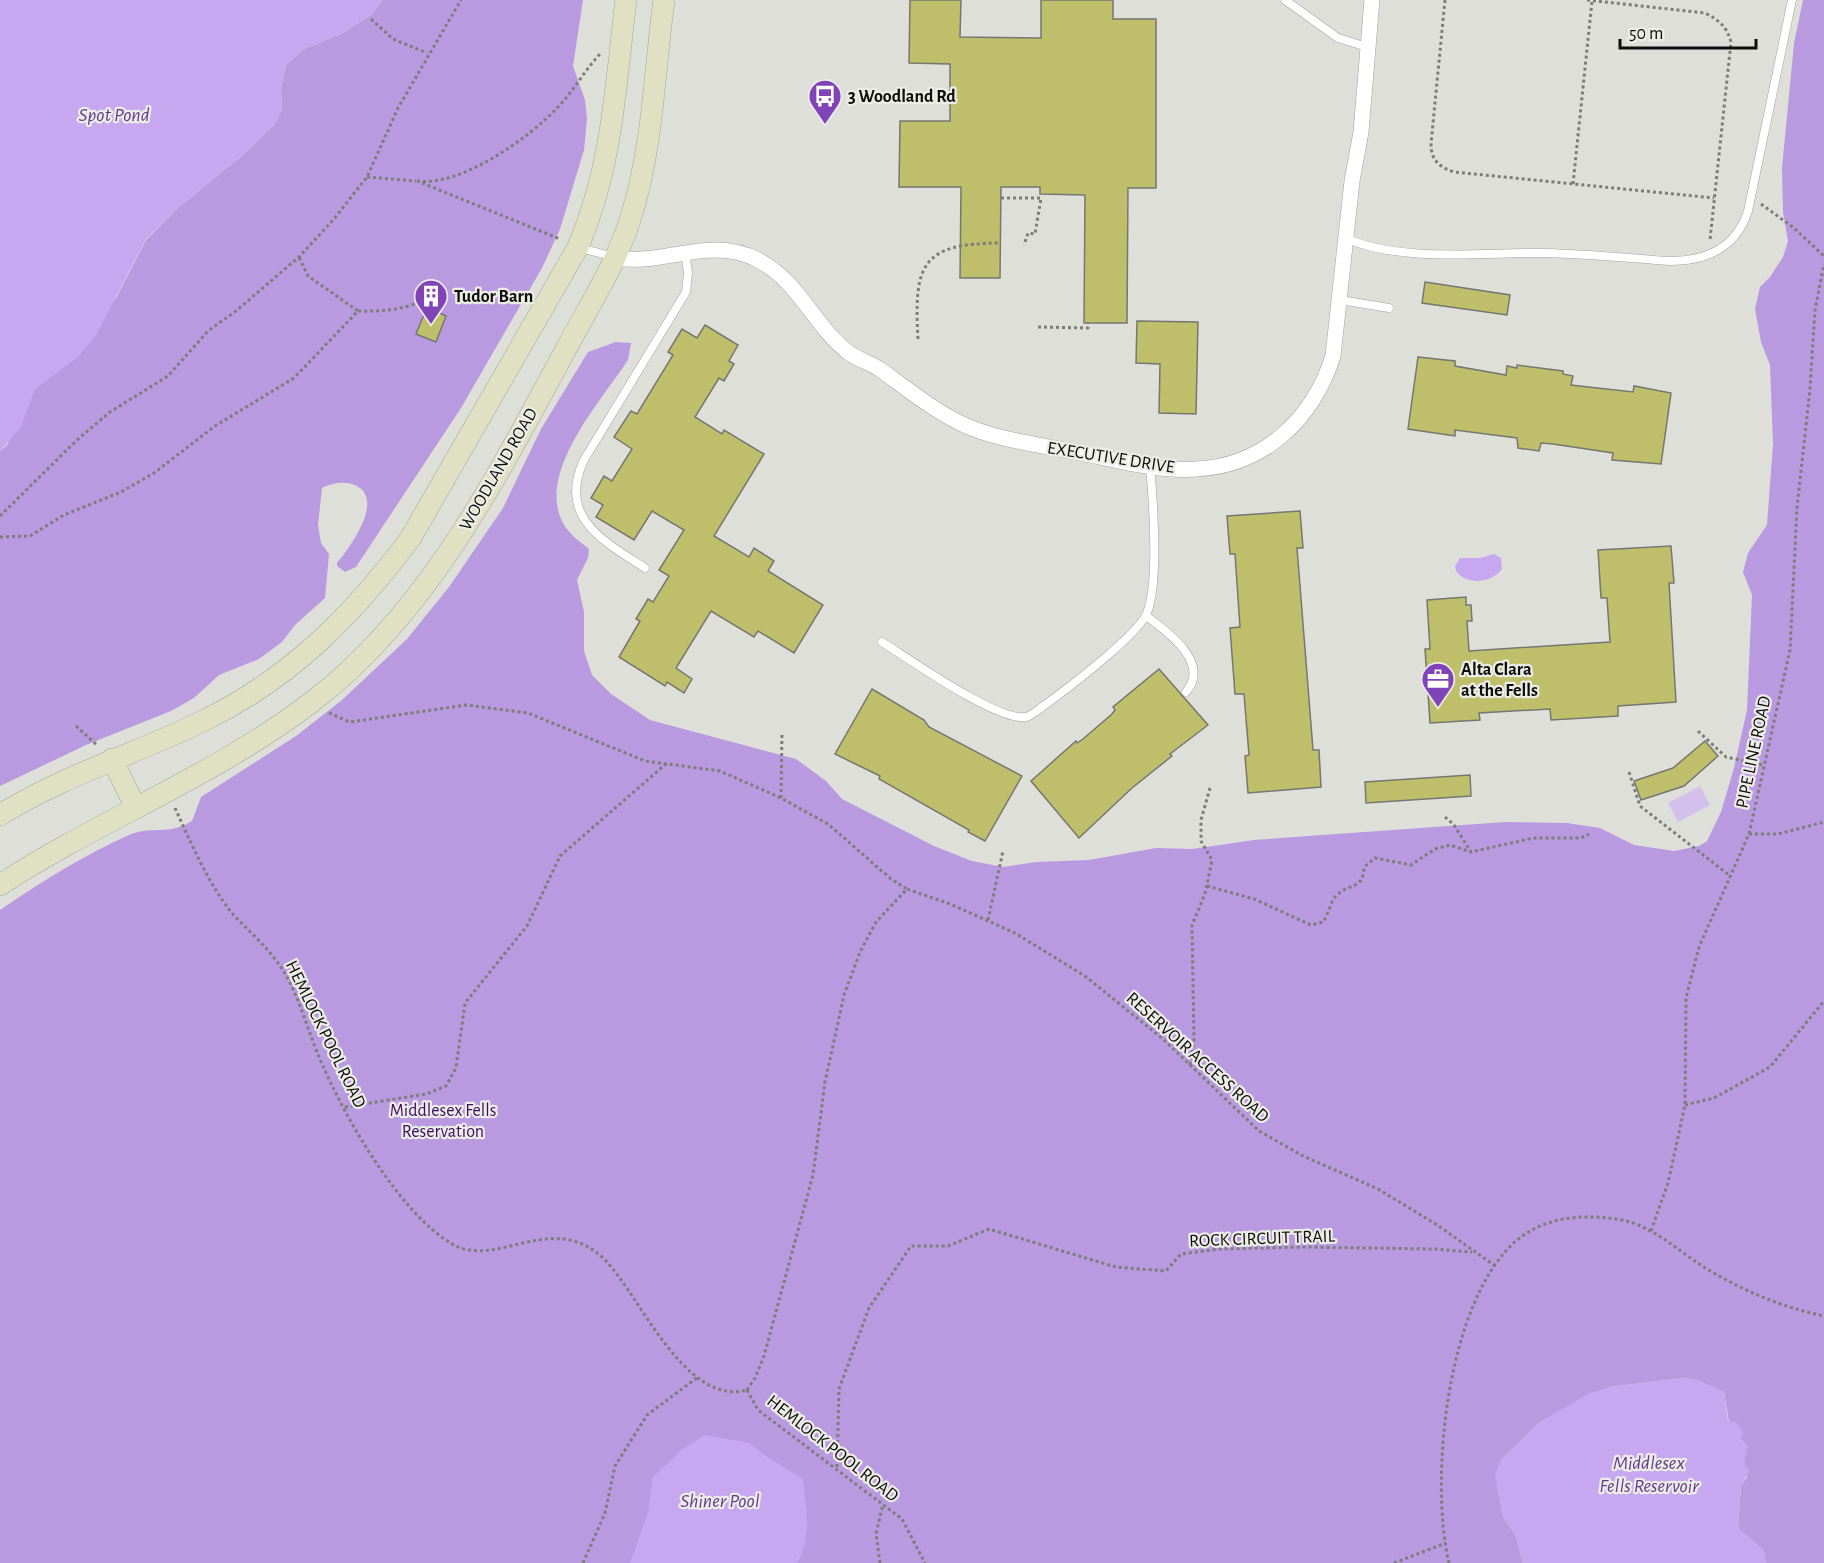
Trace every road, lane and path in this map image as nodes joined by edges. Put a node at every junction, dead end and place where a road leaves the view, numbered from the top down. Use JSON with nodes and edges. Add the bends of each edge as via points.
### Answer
{"nodes":[{"id":1,"x":461,"y":0,"type":"edge"},
{"id":2,"x":626,"y":0,"type":"edge"},
{"id":3,"x":664,"y":0,"type":"edge"},
{"id":4,"x":1285,"y":0,"type":"edge"},
{"id":5,"x":1372,"y":0,"type":"edge"},
{"id":6,"x":1445,"y":0,"type":"edge"},
{"id":7,"x":1587,"y":0,"type":"edge"},
{"id":8,"x":1792,"y":0,"type":"edge"},
{"id":9,"x":1592,"y":1,"type":"edge"},
{"id":10,"x":371,"y":19,"type":"dead end"},
{"id":11,"x":621,"y":35,"type":"junction"},
{"id":12,"x":1367,"y":47,"type":"junction"},
{"id":13,"x":427,"y":53,"type":"junction"},
{"id":14,"x":367,"y":177,"type":"junction"},
{"id":15,"x":417,"y":181,"type":"junction"},
{"id":16,"x":1573,"y":184,"type":"junction"},
{"id":17,"x":1001,"y":198,"type":"dead end"},
{"id":18,"x":1714,"y":198,"type":"junction"},
{"id":19,"x":1767,"y":208,"type":"dead end"},
{"id":20,"x":1346,"y":238,"type":"junction"},
{"id":21,"x":1001,"y":243,"type":"dead end"},
{"id":22,"x":1024,"y":245,"type":"dead end"},
{"id":23,"x":579,"y":247,"type":"junction"},
{"id":24,"x":685,"y":252,"type":"junction"},
{"id":25,"x":1709,"y":254,"type":"junction"},
{"id":26,"x":1824,"y":256,"type":"edge"},
{"id":27,"x":299,"y":257,"type":"junction"},
{"id":28,"x":616,"y":258,"type":"junction"},
{"id":29,"x":1824,"y":264,"type":"edge"},
{"id":30,"x":441,"y":291,"type":"dead end"},
{"id":31,"x":1340,"y":300,"type":"junction"},
{"id":32,"x":1389,"y":308,"type":"dead end"},
{"id":33,"x":358,"y":311,"type":"junction"},
{"id":34,"x":1088,"y":323,"type":"dead end"},
{"id":35,"x":1038,"y":327,"type":"dead end"},
{"id":36,"x":918,"y":339,"type":"dead end"},
{"id":37,"x":1150,"y":466,"type":"junction"},
{"id":38,"x":0,"y":516,"type":"edge"},
{"id":39,"x":0,"y":537,"type":"edge"},
{"id":40,"x":645,"y":568,"type":"dead end"},
{"id":41,"x":1146,"y":616,"type":"junction"},
{"id":42,"x":882,"y":642,"type":"dead end"},
{"id":43,"x":1186,"y":692,"type":"dead end"},
{"id":44,"x":320,"y":709,"type":"dead end"},
{"id":45,"x":76,"y":726,"type":"dead end"},
{"id":46,"x":1698,"y":731,"type":"dead end"},
{"id":47,"x":782,"y":732,"type":"dead end"},
{"id":48,"x":112,"y":759,"type":"junction"},
{"id":49,"x":667,"y":763,"type":"junction"},
{"id":50,"x":1764,"y":765,"type":"junction"},
{"id":51,"x":1629,"y":772,"type":"dead end"},
{"id":52,"x":1210,"y":788,"type":"dead end"},
{"id":53,"x":167,"y":790,"type":"junction"},
{"id":54,"x":781,"y":798,"type":"junction"},
{"id":55,"x":136,"y":808,"type":"junction"},
{"id":56,"x":0,"y":815,"type":"edge"},
{"id":57,"x":1445,"y":817,"type":"dead end"},
{"id":58,"x":1824,"y":822,"type":"edge"},
{"id":59,"x":1589,"y":834,"type":"dead end"},
{"id":60,"x":1749,"y":834,"type":"junction"},
{"id":61,"x":1003,"y":851,"type":"dead end"},
{"id":62,"x":1471,"y":852,"type":"junction"},
{"id":63,"x":1729,"y":876,"type":"junction"},
{"id":64,"x":0,"y":885,"type":"edge"},
{"id":65,"x":1207,"y":886,"type":"junction"},
{"id":66,"x":907,"y":889,"type":"junction"},
{"id":67,"x":988,"y":920,"type":"junction"},
{"id":68,"x":1824,"y":1001,"type":"edge"},
{"id":69,"x":1190,"y":1065,"type":"junction"},
{"id":70,"x":1685,"y":1105,"type":"junction"},
{"id":71,"x":345,"y":1107,"type":"junction"},
{"id":72,"x":1651,"y":1231,"type":"junction"},
{"id":73,"x":1473,"y":1252,"type":"junction"},
{"id":74,"x":1495,"y":1266,"type":"junction"},
{"id":75,"x":1824,"y":1316,"type":"edge"},
{"id":76,"x":699,"y":1377,"type":"junction"},
{"id":77,"x":747,"y":1390,"type":"junction"},
{"id":78,"x":837,"y":1467,"type":"junction"},
{"id":79,"x":883,"y":1504,"type":"junction"},
{"id":80,"x":1446,"y":1543,"type":"junction"},
{"id":81,"x":584,"y":1563,"type":"edge"},
{"id":82,"x":880,"y":1563,"type":"edge"},
{"id":83,"x":925,"y":1563,"type":"edge"},
{"id":84,"x":1394,"y":1563,"type":"edge"},
{"id":85,"x":1449,"y":1563,"type":"edge"}],
"edges":[{"from":1,"to":13,"type":"path"},
{"from":2,"to":11,"type":"main road"},
{"from":3,"to":28,"type":"main road","name":"WOODLAND ROAD","via":[[644,168]]},
{"from":4,"to":12,"type":"lane","via":[[1338,38]]},
{"from":5,"to":12,"type":"street","name":"EXECUTIVE DRIVE"},
{"from":6,"to":16,"type":"path","via":[[1431,144],[1435,162],[1454,172]]},
{"from":7,"to":9,"type":"path"},
{"from":8,"to":25,"type":"lane","via":[[1744,222],[1732,241]]},
{"from":9,"to":16,"type":"path"},
{"from":9,"to":18,"type":"path","via":[[1705,13],[1728,31],[1731,42]]},
{"from":10,"to":13,"type":"path","via":[[393,39]]},
{"from":11,"to":15,"type":"path","via":[[583,73],[556,109],[519,141],[445,179]]},
{"from":11,"to":23,"type":"main road","via":[[608,155]]},
{"from":12,"to":20,"type":"street","name":"EXECUTIVE DRIVE","via":[[1361,132]]},
{"from":13,"to":14,"type":"path"},
{"from":14,"to":15,"type":"path"},
{"from":14,"to":27,"type":"path"},
{"from":15,"to":23,"type":"path"},
{"from":16,"to":18,"type":"path"},
{"from":17,"to":22,"type":"path","via":[[1042,196],[1035,234],[1028,233]]},
{"from":18,"to":25,"type":"path"},
{"from":19,"to":26,"type":"path"},
{"from":20,"to":25,"type":"lane","via":[[1369,249],[1407,252],[1547,253],[1669,261]]},
{"from":20,"to":31,"type":"street","name":"EXECUTIVE DRIVE"},
{"from":21,"to":36,"type":"path","via":[[960,245],[936,254],[921,272],[917,288]]},
{"from":23,"to":28,"type":"lane"},
{"from":23,"to":48,"type":"main road","via":[[410,539],[364,599],[326,637],[259,689],[202,722]]},
{"from":24,"to":28,"type":"street","name":"EXECUTIVE DRIVE","via":[[639,260]]},
{"from":24,"to":37,"type":"street","name":"EXECUTIVE DRIVE","via":[[732,250],[766,264],[790,283],[838,344],[961,423],[995,436]]},
{"from":24,"to":40,"type":"lane","via":[[686,292],[584,460],[576,481],[577,501],[588,526]]},
{"from":27,"to":33,"type":"path","via":[[308,276]]},
{"from":27,"to":38,"type":"path","via":[[208,331],[168,376],[110,412],[78,439]]},
{"from":28,"to":53,"type":"main road","name":"WOODLAND ROAD","via":[[464,530],[404,612],[314,700],[248,744]]},
{"from":29,"to":50,"type":"path","name":"PIPE LINE ROAD","via":[[1815,310],[1797,508],[1790,650]]},
{"from":30,"to":33,"type":"path","via":[[398,310]]},
{"from":31,"to":32,"type":"lane"},
{"from":31,"to":37,"type":"street","name":"EXECUTIVE DRIVE","via":[[1326,379],[1302,418],[1277,441],[1239,461],[1196,469]]},
{"from":33,"to":39,"type":"path","via":[[294,378],[215,426],[154,473],[121,492],[64,515],[30,536]]},
{"from":34,"to":35,"type":"path","via":[[1088,328]]},
{"from":37,"to":41,"type":"lane","via":[[1155,532]]},
{"from":41,"to":42,"type":"lane","via":[[1064,692],[1027,717],[1008,715],[977,700]]},
{"from":41,"to":43,"type":"lane","via":[[1188,654],[1195,678]]},
{"from":44,"to":49,"type":"path","name":"RESERVOIR ACCESS ROAD","via":[[350,722],[466,705],[528,712],[645,761]]},
{"from":45,"to":48,"type":"path"},
{"from":46,"to":50,"type":"path","via":[[1726,757]]},
{"from":47,"to":54,"type":"path"},
{"from":48,"to":55,"type":"main road"},
{"from":48,"to":56,"type":"main road","via":[[48,787]]},
{"from":49,"to":54,"type":"path","name":"RESERVOIR ACCESS ROAD","via":[[720,771]]},
{"from":49,"to":71,"type":"path","via":[[560,856],[527,926],[465,1003],[456,1068],[446,1086],[426,1094]]},
{"from":50,"to":60,"type":"path","name":"PIPE LINE ROAD"},
{"from":51,"to":63,"type":"path","via":[[1641,807]]},
{"from":52,"to":65,"type":"path","via":[[1201,820],[1201,841],[1212,860]]},
{"from":53,"to":55,"type":"main road","name":"WOODLAND ROAD"},
{"from":53,"to":71,"type":"path","name":"HEMLOCK POOL ROAD","via":[[201,864],[231,911],[281,966],[323,1067]]},
{"from":54,"to":66,"type":"path","name":"RESERVOIR ACCESS ROAD","via":[[828,824]]},
{"from":55,"to":64,"type":"main road","name":"WOODLAND ROAD"},
{"from":57,"to":62,"type":"path"},
{"from":58,"to":60,"type":"path","via":[[1778,834]]},
{"from":59,"to":62,"type":"path","via":[[1581,838],[1533,838]]},
{"from":60,"to":63,"type":"path","name":"PIPE LINE ROAD"},
{"from":61,"to":67,"type":"path"},
{"from":62,"to":65,"type":"path","via":[[1450,845],[1435,849],[1411,865],[1375,858],[1364,867],[1364,877],[1357,886],[1335,897],[1323,922],[1311,925],[1254,899]]},
{"from":63,"to":70,"type":"path","name":"PIPE LINE ROAD","via":[[1699,947],[1686,998]]},
{"from":65,"to":69,"type":"path","via":[[1192,925],[1194,1041]]},
{"from":66,"to":67,"type":"path","name":"RESERVOIR ACCESS ROAD"},
{"from":66,"to":77,"type":"path","via":[[876,922],[844,995],[825,1082],[813,1175],[767,1345]]},
{"from":67,"to":69,"type":"path","name":"RESERVOIR ACCESS ROAD","via":[[1085,976],[1135,1014]]},
{"from":68,"to":70,"type":"path","via":[[1770,1067],[1714,1098]]},
{"from":69,"to":73,"type":"path","name":"RESERVOIR ACCESS ROAD","via":[[1259,1131],[1303,1156],[1378,1189]]},
{"from":70,"to":72,"type":"path","name":"PIPE LINE ROAD","via":[[1668,1184]]},
{"from":71,"to":76,"type":"path","name":"HEMLOCK POOL ROAD","via":[[392,1184],[435,1232],[455,1246],[469,1249],[501,1248],[549,1238],[579,1243],[592,1250],[620,1278],[664,1347]]},
{"from":72,"to":74,"type":"path","via":[[1618,1219],[1579,1216],[1551,1221],[1517,1240]]},
{"from":72,"to":75,"type":"path","via":[[1757,1297]]},
{"from":73,"to":74,"type":"path","name":"RESERVOIR ACCESS ROAD"},
{"from":73,"to":78,"type":"path","name":"ROCK CIRCUIT TRAIL","via":[[1391,1248],[1219,1249],[1180,1254],[1166,1271],[1116,1267],[989,1229],[948,1246],[911,1246],[869,1308],[839,1389]]},
{"from":74,"to":80,"type":"path","via":[[1471,1305],[1452,1385],[1443,1449]]},
{"from":76,"to":77,"type":"path","name":"HEMLOCK POOL ROAD","via":[[728,1391]]},
{"from":76,"to":81,"type":"path","via":[[647,1415],[615,1466],[605,1513]]},
{"from":77,"to":78,"type":"path","name":"HEMLOCK POOL ROAD","via":[[758,1410]]},
{"from":78,"to":79,"type":"path","name":"HEMLOCK POOL ROAD"},
{"from":79,"to":82,"type":"path","via":[[876,1534]]},
{"from":79,"to":83,"type":"path","name":"HEMLOCK POOL ROAD","via":[[902,1519]]},
{"from":80,"to":84,"type":"path"},
{"from":80,"to":85,"type":"path"}]}
